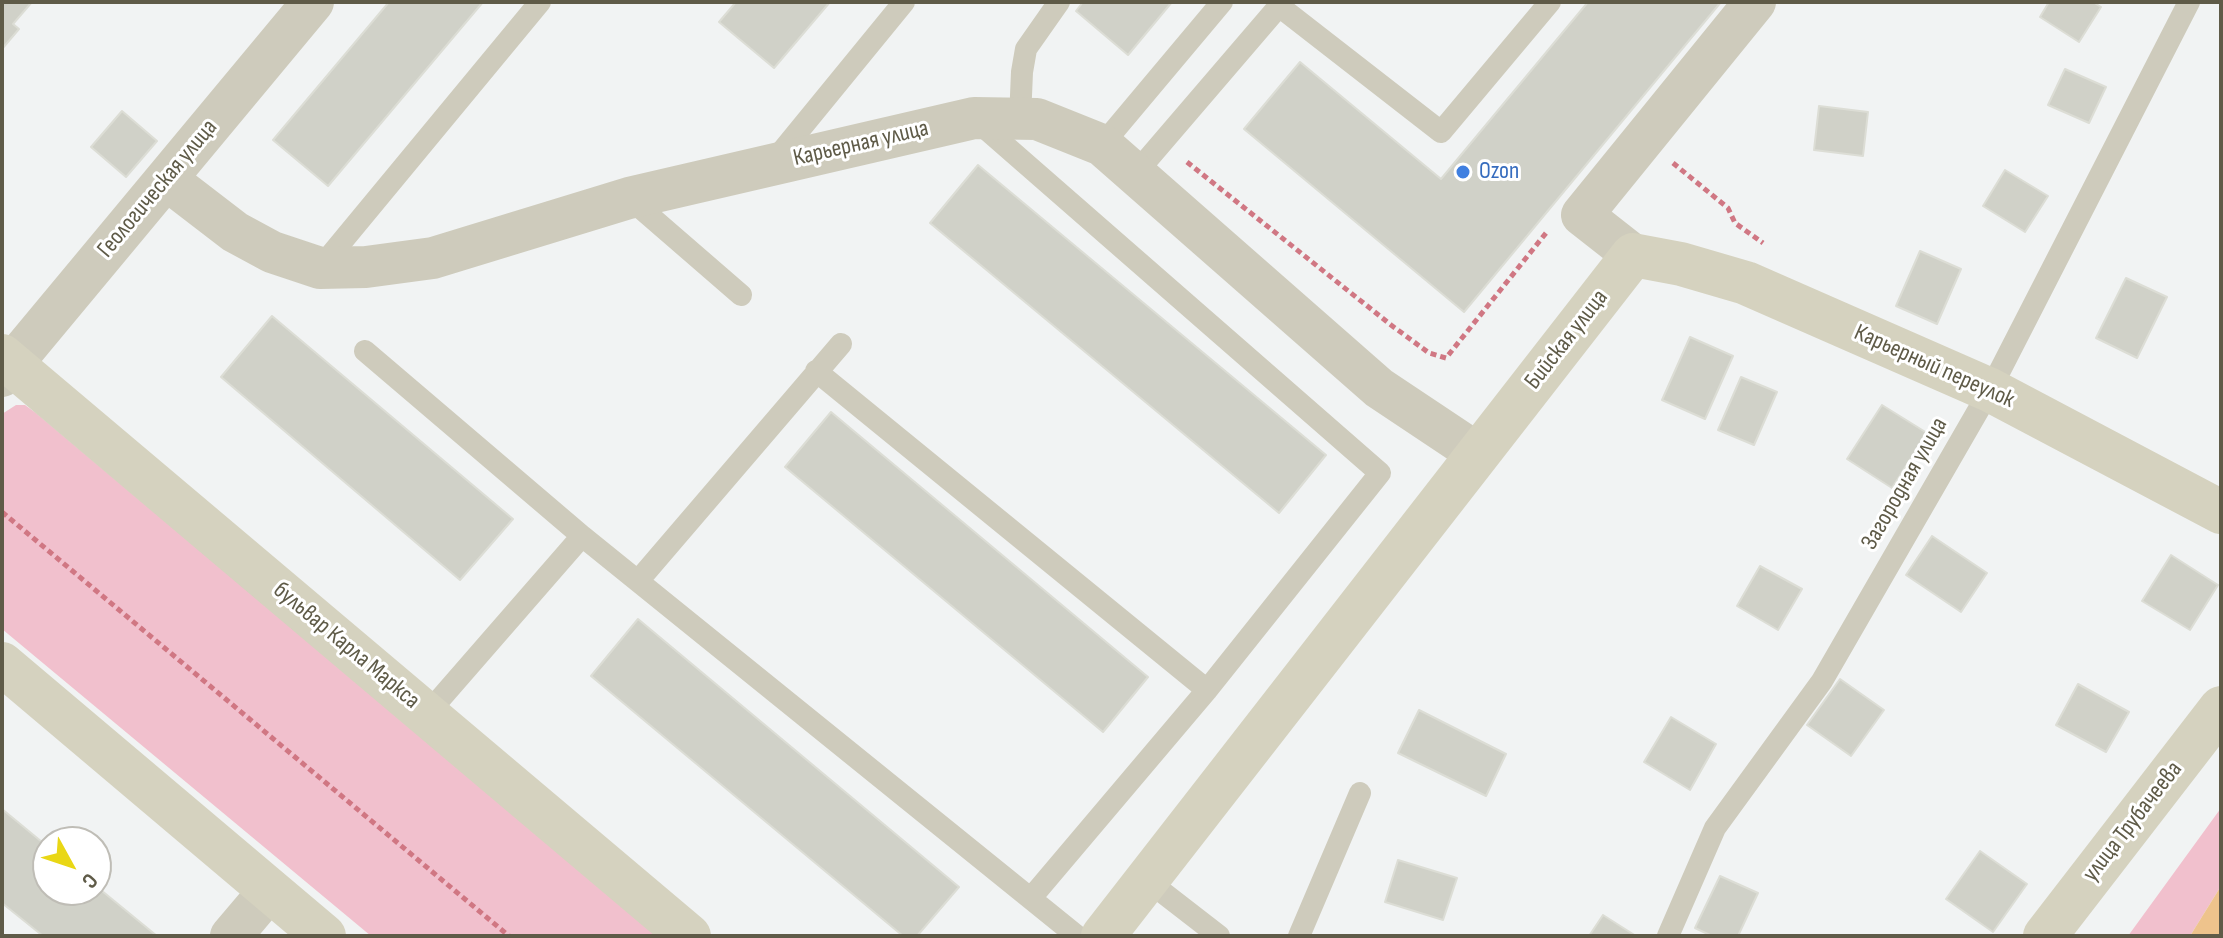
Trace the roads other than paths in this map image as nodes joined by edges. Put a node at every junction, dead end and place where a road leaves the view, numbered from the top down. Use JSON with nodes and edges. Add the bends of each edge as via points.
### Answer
{"nodes":[{"id":1,"x":540,"y":2,"type":"edge"},
{"id":2,"x":904,"y":2,"type":"edge"},
{"id":3,"x":1059,"y":2,"type":"edge"},
{"id":4,"x":1222,"y":2,"type":"edge"},
{"id":5,"x":1550,"y":2,"type":"edge"},
{"id":6,"x":1755,"y":2,"type":"edge"},
{"id":7,"x":2189,"y":2,"type":"edge"},
{"id":8,"x":308,"y":4,"type":"edge"},
{"id":9,"x":1281,"y":4,"type":"edge"},
{"id":10,"x":974,"y":118,"type":"junction"},
{"id":11,"x":1020,"y":119,"type":"junction"},
{"id":12,"x":1102,"y":145,"type":"junction"},
{"id":13,"x":770,"y":165,"type":"junction"},
{"id":14,"x":1135,"y":174,"type":"junction"},
{"id":15,"x":166,"y":179,"type":"junction"},
{"id":16,"x":629,"y":198,"type":"junction"},
{"id":17,"x":1633,"y":255,"type":"junction"},
{"id":18,"x":320,"y":268,"type":"junction"},
{"id":19,"x":741,"y":295,"type":"dead end"},
{"id":20,"x":841,"y":344,"type":"dead end"},
{"id":21,"x":365,"y":351,"type":"dead end"},
{"id":22,"x":5,"y":365,"type":"edge"},
{"id":23,"x":816,"y":371,"type":"junction"},
{"id":24,"x":1990,"y":390,"type":"junction"},
{"id":25,"x":1478,"y":454,"type":"junction"},
{"id":26,"x":2221,"y":512,"type":"edge"},
{"id":27,"x":582,"y":536,"type":"junction"},
{"id":28,"x":638,"y":581,"type":"junction"},
{"id":29,"x":2,"y":664,"type":"edge"},
{"id":30,"x":1207,"y":690,"type":"junction"},
{"id":31,"x":2221,"y":708,"type":"edge"},
{"id":32,"x":427,"y":714,"type":"junction"},
{"id":33,"x":1360,"y":793,"type":"dead end"},
{"id":34,"x":1148,"y":881,"type":"junction"},
{"id":35,"x":270,"y":890,"type":"junction"},
{"id":36,"x":1031,"y":898,"type":"junction"},
{"id":37,"x":231,"y":936,"type":"edge"},
{"id":38,"x":324,"y":936,"type":"edge"},
{"id":39,"x":689,"y":936,"type":"edge"},
{"id":40,"x":1077,"y":936,"type":"edge"},
{"id":41,"x":1103,"y":936,"type":"edge"},
{"id":42,"x":1219,"y":936,"type":"edge"},
{"id":43,"x":1299,"y":936,"type":"edge"},
{"id":44,"x":1668,"y":936,"type":"edge"},
{"id":45,"x":2045,"y":936,"type":"edge"}],
"edges":[{"from":1,"to":18,"type":"lane"},
{"from":2,"to":13,"type":"lane"},
{"from":3,"to":11,"type":"lane","via":[[1026,49]]},
{"from":4,"to":12,"type":"lane"},
{"from":5,"to":9,"type":"lane","via":[[1441,132]]},
{"from":6,"to":17,"type":"street","via":[[1582,215]]},
{"from":7,"to":24,"type":"lane","name":"Загородная улица"},
{"from":8,"to":15,"type":"street","name":"Геологическая улица"},
{"from":9,"to":14,"type":"lane"},
{"from":10,"to":11,"type":"street","name":"Карьерная улица"},
{"from":10,"to":13,"type":"street","name":"Карьерная улица"},
{"from":10,"to":30,"type":"lane","via":[[1380,473]]},
{"from":11,"to":12,"type":"street","name":"Карьерная улица","via":[[1037,119]]},
{"from":12,"to":14,"type":"street","name":"Карьерная улица"},
{"from":13,"to":16,"type":"street","name":"Карьерная улица"},
{"from":14,"to":25,"type":"street","name":"Карьерная улица","via":[[1379,388]]},
{"from":15,"to":18,"type":"street","name":"Карьерная улица","via":[[235,232]]},
{"from":15,"to":22,"type":"street","name":"Геологическая улица"},
{"from":16,"to":18,"type":"street","name":"Карьерная улица","via":[[433,258]]},
{"from":16,"to":19,"type":"lane"},
{"from":17,"to":24,"type":"street","name":"Карьерный переулок","via":[[1746,283]]},
{"from":17,"to":25,"type":"street","name":"Бийская улица"},
{"from":20,"to":23,"type":"lane"},
{"from":21,"to":27,"type":"lane"},
{"from":22,"to":32,"type":"street","name":"бульвар Карла Маркса"},
{"from":23,"to":28,"type":"lane"},
{"from":23,"to":30,"type":"lane"},
{"from":24,"to":26,"type":"street","name":"Карьерный переулок"},
{"from":24,"to":44,"type":"lane","name":"Загородная улица","via":[[1822,681],[1715,828]]},
{"from":25,"to":34,"type":"street","name":"Бийская улица"},
{"from":27,"to":28,"type":"lane"},
{"from":27,"to":32,"type":"lane"},
{"from":28,"to":36,"type":"lane"},
{"from":29,"to":35,"type":"street"},
{"from":30,"to":36,"type":"lane"},
{"from":31,"to":45,"type":"street","name":"улица Трубачеева"},
{"from":32,"to":39,"type":"street","name":"бульвар Карла Маркса"},
{"from":33,"to":43,"type":"lane"},
{"from":34,"to":41,"type":"street","name":"Бийская улица"},
{"from":34,"to":42,"type":"lane"},
{"from":35,"to":37,"type":"street"},
{"from":35,"to":38,"type":"street"},
{"from":36,"to":40,"type":"lane"}]}
